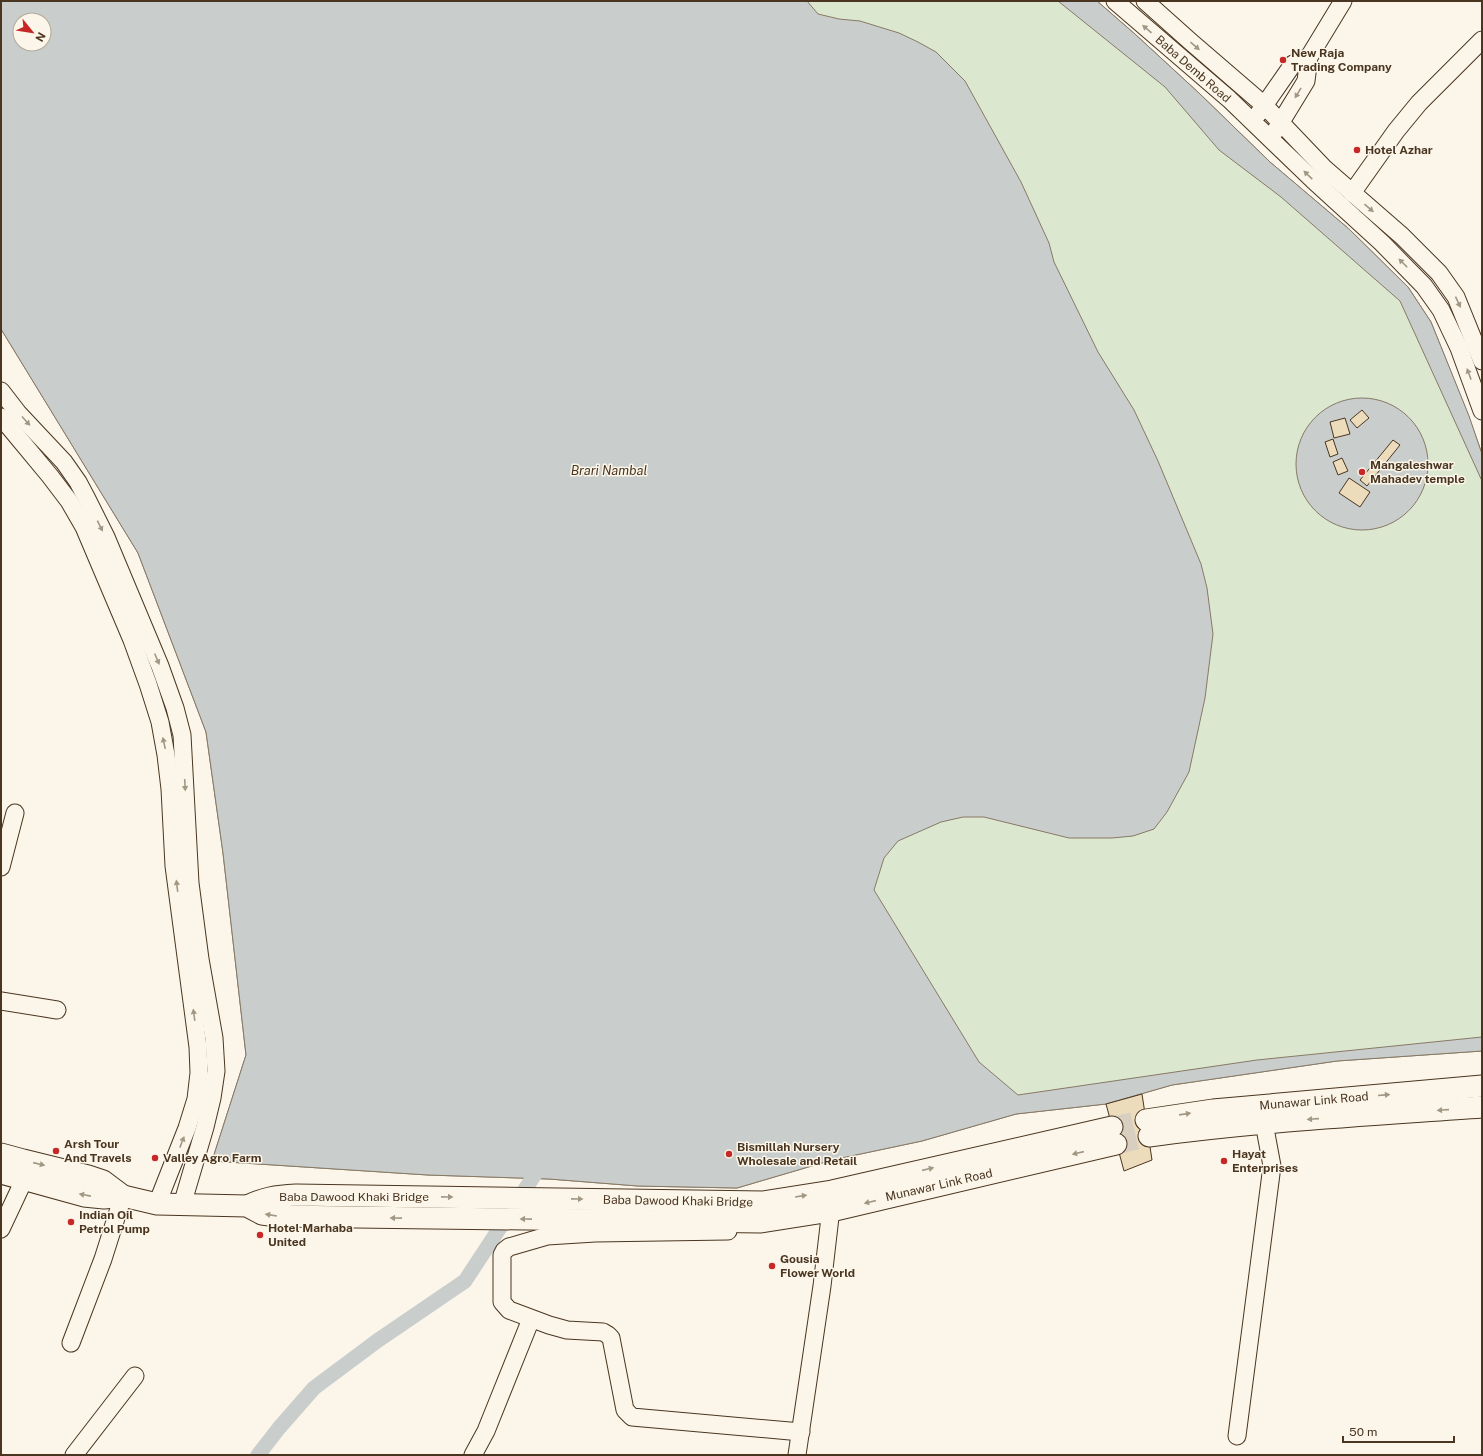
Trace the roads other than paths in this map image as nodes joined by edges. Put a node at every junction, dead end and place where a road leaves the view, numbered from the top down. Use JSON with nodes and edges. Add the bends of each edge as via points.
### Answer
{"nodes":[{"id":1,"x":1115,"y":1,"type":"edge"},
{"id":2,"x":1145,"y":1,"type":"edge"},
{"id":3,"x":1344,"y":1,"type":"edge"},
{"id":4,"x":1482,"y":40,"type":"edge"},
{"id":5,"x":1309,"y":57,"type":"junction"},
{"id":6,"x":1264,"y":105,"type":"junction"},
{"id":7,"x":1253,"y":122,"type":"junction"},
{"id":8,"x":1281,"y":122,"type":"junction"},
{"id":9,"x":1270,"y":138,"type":"junction"},
{"id":10,"x":1352,"y":193,"type":"junction"},
{"id":11,"x":1477,"y":332,"type":"edge"},
{"id":12,"x":1482,"y":361,"type":"edge"},
{"id":13,"x":1,"y":391,"type":"edge"},
{"id":14,"x":1482,"y":411,"type":"edge"},
{"id":15,"x":1,"y":417,"type":"edge"},
{"id":16,"x":139,"y":637,"type":"junction"},
{"id":17,"x":16,"y":813,"type":"dead end"},
{"id":18,"x":1,"y":867,"type":"edge"},
{"id":19,"x":1,"y":1001,"type":"edge"},
{"id":20,"x":57,"y":1010,"type":"dead end"},
{"id":21,"x":1482,"y":1086,"type":"edge"},
{"id":22,"x":1482,"y":1107,"type":"edge"},
{"id":23,"x":1263,"y":1114,"type":"junction"},
{"id":24,"x":1147,"y":1128,"type":"tunnel mouth"},
{"id":25,"x":1114,"y":1136,"type":"tunnel mouth"},
{"id":26,"x":1,"y":1154,"type":"edge"},
{"id":27,"x":1,"y":1173,"type":"edge"},
{"id":28,"x":24,"y":1180,"type":"junction"},
{"id":29,"x":123,"y":1196,"type":"junction"},
{"id":30,"x":832,"y":1201,"type":"junction"},
{"id":31,"x":157,"y":1204,"type":"junction"},
{"id":32,"x":182,"y":1205,"type":"junction"},
{"id":33,"x":247,"y":1206,"type":"junction"},
{"id":34,"x":766,"y":1215,"type":"junction"},
{"id":35,"x":1,"y":1229,"type":"edge"},
{"id":36,"x":531,"y":1319,"type":"junction"},
{"id":37,"x":71,"y":1343,"type":"dead end"},
{"id":38,"x":135,"y":1376,"type":"dead end"},
{"id":39,"x":801,"y":1432,"type":"junction"},
{"id":40,"x":1236,"y":1436,"type":"dead end"},
{"id":41,"x":74,"y":1455,"type":"edge"},
{"id":42,"x":472,"y":1455,"type":"edge"},
{"id":43,"x":797,"y":1455,"type":"edge"}],
"edges":[{"from":7,"to":1,"type":"street","name":"Baba Demb Road","one_way":true},
{"from":2,"to":6,"type":"street","name":"Baba Demb Road","one_way":true},
{"from":3,"to":5,"type":"street"},
{"from":4,"to":10,"type":"street","via":[[1419,103]]},
{"from":5,"to":6,"type":"street","via":[[1292,64]]},
{"from":5,"to":8,"type":"street","one_way":true,"via":[[1306,81]]},
{"from":6,"to":7,"type":"street"},
{"from":6,"to":8,"type":"street","name":"Baba Demb Road"},
{"from":7,"to":9,"type":"street","name":"Baba Demb Road"},
{"from":8,"to":9,"type":"street"},
{"from":8,"to":10,"type":"street","name":"Baba Demb Road","via":[[1325,169]]},
{"from":14,"to":9,"type":"street","name":"Baba Demb Road","one_way":true,"via":[[1442,310],[1424,286]]},
{"from":10,"to":11,"type":"street","name":"Baba Demb Road","one_way":true,"via":[[1440,273]]},
{"from":11,"to":12,"type":"street","name":"Baba Demb Road"},
{"from":13,"to":16,"type":"street","one_way":true,"via":[[64,462],[78,482],[106,537]]},
{"from":15,"to":16,"type":"street","via":[[69,501]]},
{"from":31,"to":16,"type":"street","one_way":true,"via":[[187,1128],[196,1099],[200,1073],[174,866],[166,755]]},
{"from":16,"to":32,"type":"street","one_way":true,"via":[[160,666],[182,734],[190,883],[214,1038],[216,1071],[212,1098]]},
{"from":17,"to":18,"type":"street"},
{"from":19,"to":20,"type":"street"},
{"from":23,"to":21,"type":"main road","name":"Munawar Link Road","one_way":true},
{"from":22,"to":23,"type":"main road","name":"Munawar Link Road","one_way":true},
{"from":23,"to":24,"type":"main road","name":"Munawar Link Road","via":[[1215,1127]]},
{"from":23,"to":40,"type":"street","via":[[1272,1166]]},
{"from":25,"to":30,"type":"main road","name":"Munawar Link Road"},
{"from":26,"to":29,"type":"main road","one_way":true,"via":[[103,1181]]},
{"from":27,"to":28,"type":"main road"},
{"from":29,"to":28,"type":"main road","one_way":true,"via":[[84,1196]]},
{"from":28,"to":35,"type":"street"},
{"from":29,"to":31,"type":"main road"},
{"from":29,"to":37,"type":"street","via":[[103,1259]]},
{"from":30,"to":34,"type":"main road","name":"Munawar Link Road"},
{"from":30,"to":39,"type":"street"},
{"from":31,"to":32,"type":"main road"},
{"from":32,"to":33,"type":"main road"},
{"from":34,"to":33,"type":"main road","name":"Baba Dawood Khaki Bridge","one_way":true,"via":[[277,1216],[262,1214]]},
{"from":33,"to":34,"type":"main road","name":"Baba Dawood Khaki Bridge","one_way":true,"via":[[275,1196],[296,1195]]},
{"from":34,"to":36,"type":"street","via":[[758,1230],[547,1236],[509,1247],[502,1255],[502,1302],[509,1310]]},
{"from":36,"to":39,"type":"street","via":[[567,1330],[599,1331],[608,1334],[611,1338],[625,1410],[632,1417]]},
{"from":36,"to":42,"type":"street","via":[[486,1431]]},
{"from":38,"to":41,"type":"street"},
{"from":39,"to":43,"type":"street"}]}
